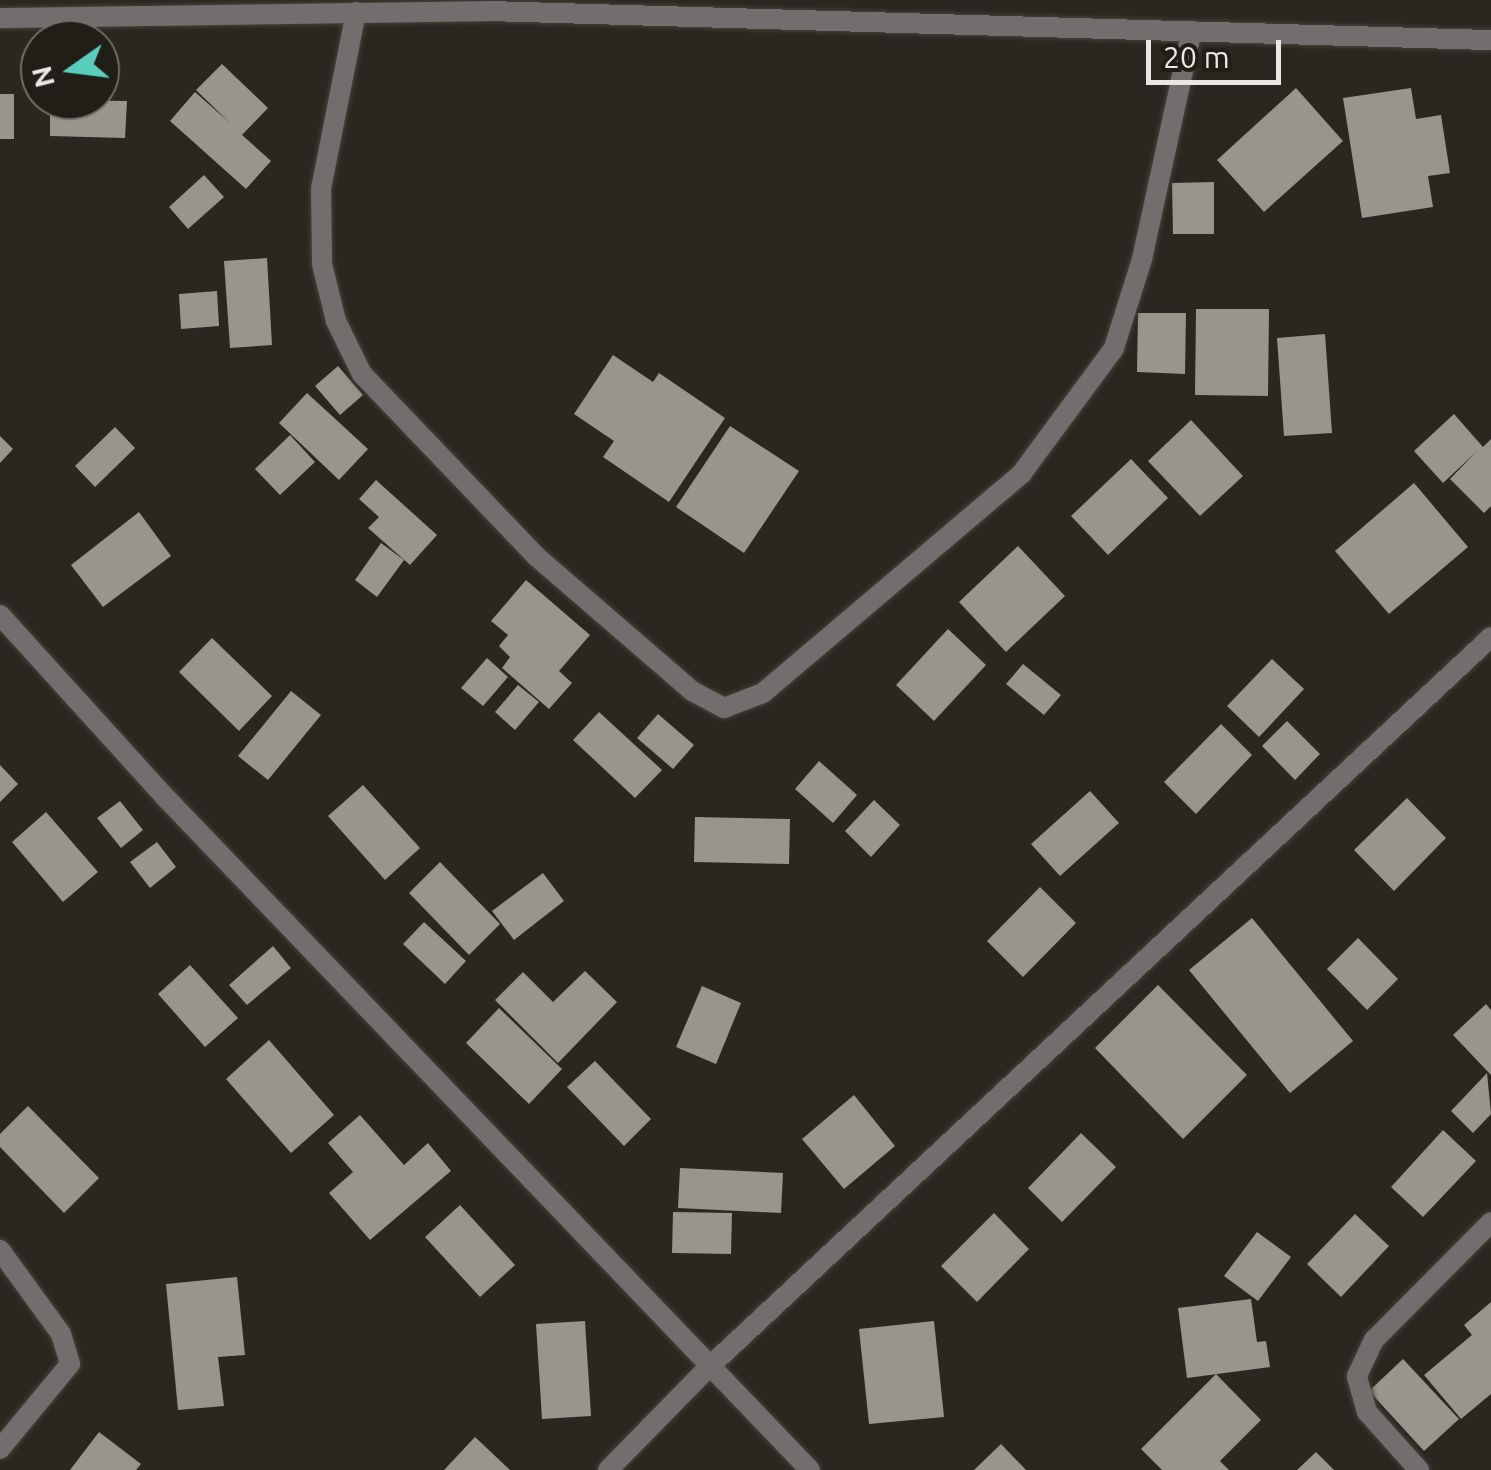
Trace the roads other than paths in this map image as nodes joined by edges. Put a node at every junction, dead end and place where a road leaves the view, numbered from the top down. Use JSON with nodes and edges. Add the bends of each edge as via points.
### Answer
{"nodes":[{"id":1,"x":356,"y":12,"type":"junction"},
{"id":2,"x":0,"y":18,"type":"edge"},
{"id":3,"x":1191,"y":36,"type":"junction"},
{"id":4,"x":1491,"y":40,"type":"edge"},
{"id":5,"x":0,"y":615,"type":"edge"},
{"id":6,"x":1491,"y":637,"type":"edge"},
{"id":7,"x":1491,"y":1222,"type":"edge"},
{"id":8,"x":0,"y":1250,"type":"edge"},
{"id":9,"x":708,"y":1368,"type":"junction"},
{"id":10,"x":0,"y":1450,"type":"edge"},
{"id":11,"x":608,"y":1470,"type":"edge"},
{"id":12,"x":810,"y":1470,"type":"edge"},
{"id":13,"x":1419,"y":1470,"type":"edge"}],
"edges":[{"from":1,"to":2,"type":"street"},
{"from":1,"to":3,"type":"street"},
{"from":1,"to":3,"type":"street","via":[[321,188],[322,264],[336,321],[362,374],[537,557],[692,691],[724,708],[763,693],[1022,474],[1114,348],[1142,260]]},
{"from":3,"to":4,"type":"street"},
{"from":5,"to":9,"type":"street"},
{"from":6,"to":9,"type":"street"},
{"from":7,"to":13,"type":"street","via":[[1374,1340],[1357,1376],[1367,1412]]},
{"from":8,"to":10,"type":"street","via":[[62,1334],[70,1364]]},
{"from":9,"to":11,"type":"street"},
{"from":9,"to":12,"type":"street"}]}
